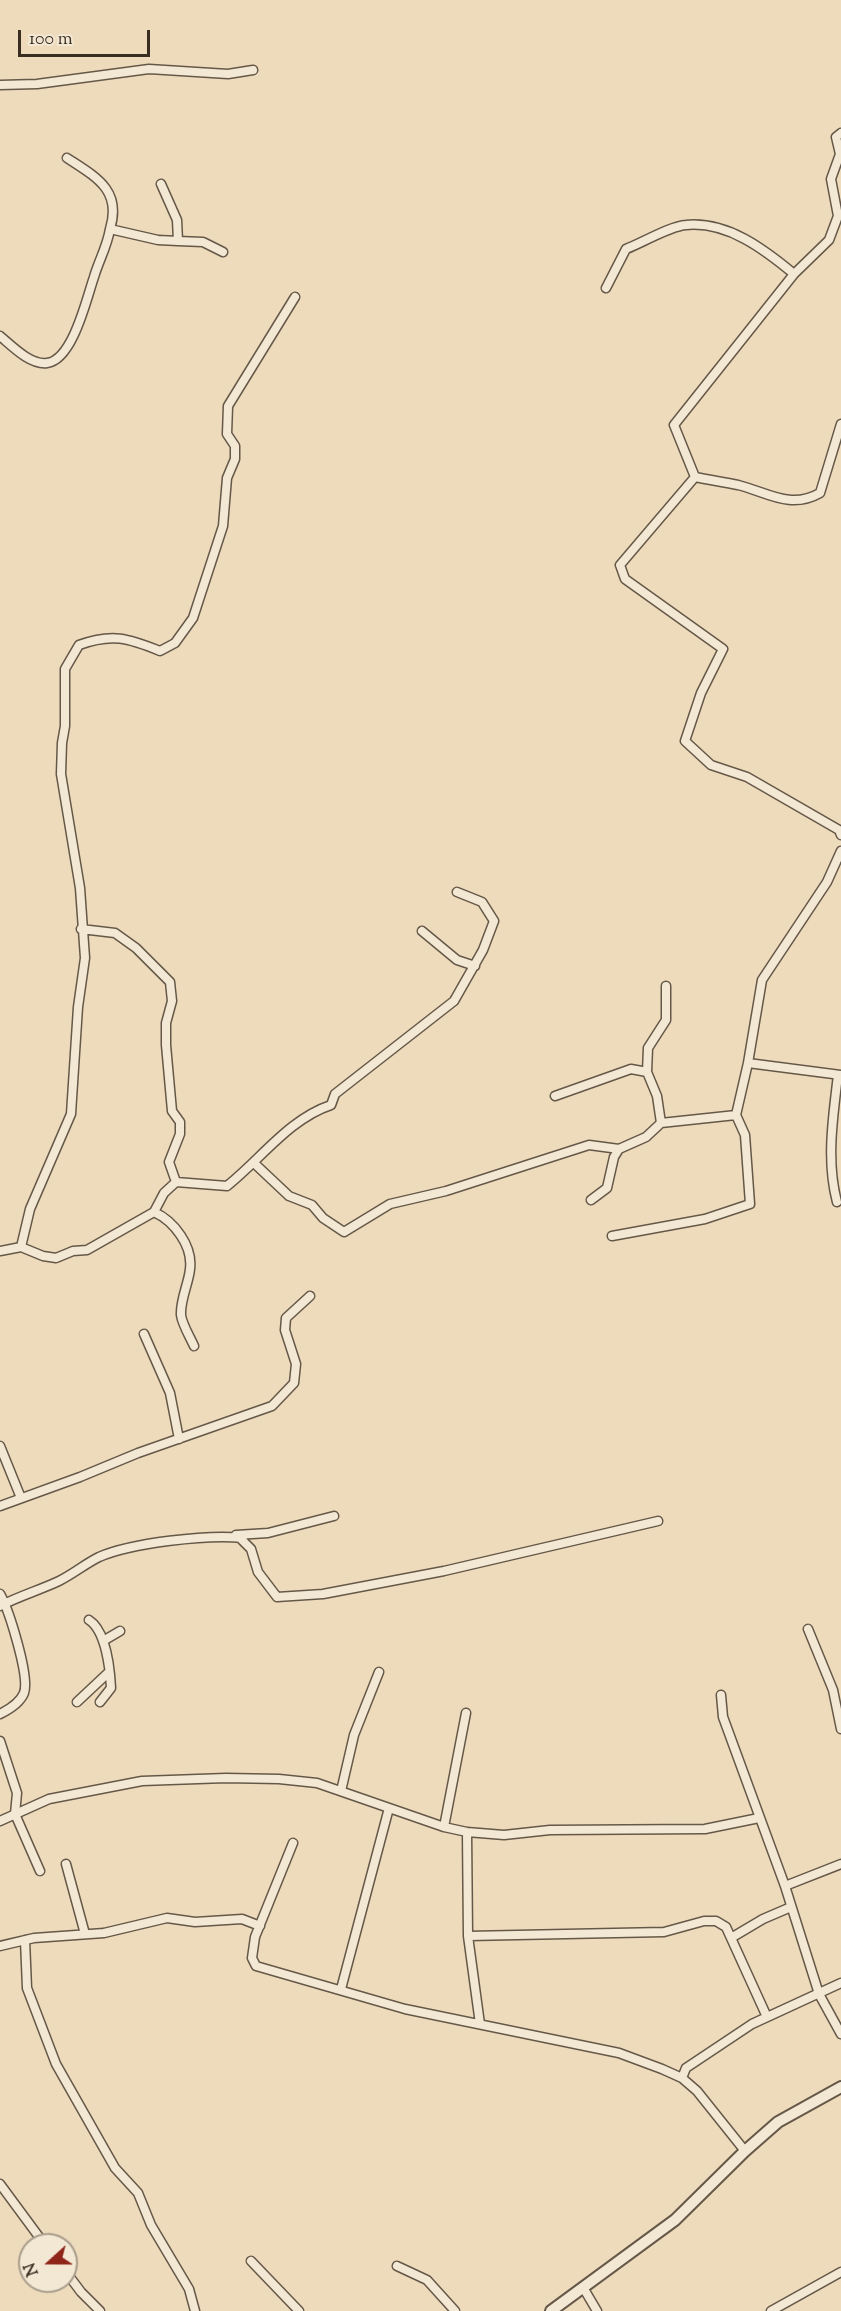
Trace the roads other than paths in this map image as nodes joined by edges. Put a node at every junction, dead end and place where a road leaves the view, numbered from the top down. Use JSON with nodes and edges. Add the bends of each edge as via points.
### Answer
{"nodes":[{"id":1,"x":253,"y":70,"type":"dead end"},
{"id":2,"x":0,"y":85,"type":"edge"},
{"id":3,"x":841,"y":133,"type":"edge"},
{"id":4,"x":67,"y":158,"type":"dead end"},
{"id":5,"x":162,"y":184,"type":"dead end"},
{"id":6,"x":110,"y":229,"type":"junction"},
{"id":7,"x":178,"y":241,"type":"junction"},
{"id":8,"x":223,"y":252,"type":"dead end"},
{"id":9,"x":794,"y":274,"type":"junction"},
{"id":10,"x":606,"y":288,"type":"dead end"},
{"id":11,"x":295,"y":297,"type":"dead end"},
{"id":12,"x":0,"y":336,"type":"edge"},
{"id":13,"x":841,"y":424,"type":"edge"},
{"id":14,"x":695,"y":477,"type":"junction"},
{"id":15,"x":841,"y":835,"type":"edge"},
{"id":16,"x":841,"y":851,"type":"edge"},
{"id":17,"x":457,"y":891,"type":"dead end"},
{"id":18,"x":81,"y":929,"type":"junction"},
{"id":19,"x":422,"y":931,"type":"dead end"},
{"id":20,"x":475,"y":966,"type":"junction"},
{"id":21,"x":666,"y":986,"type":"dead end"},
{"id":22,"x":748,"y":1063,"type":"junction"},
{"id":23,"x":646,"y":1072,"type":"junction"},
{"id":24,"x":840,"y":1075,"type":"edge"},
{"id":25,"x":555,"y":1096,"type":"dead end"},
{"id":26,"x":736,"y":1115,"type":"junction"},
{"id":27,"x":661,"y":1123,"type":"junction"},
{"id":28,"x":619,"y":1149,"type":"junction"},
{"id":29,"x":255,"y":1164,"type":"junction"},
{"id":30,"x":176,"y":1182,"type":"junction"},
{"id":31,"x":591,"y":1200,"type":"dead end"},
{"id":32,"x":837,"y":1202,"type":"dead end"},
{"id":33,"x":154,"y":1212,"type":"junction"},
{"id":34,"x":612,"y":1236,"type":"dead end"},
{"id":35,"x":21,"y":1247,"type":"junction"},
{"id":36,"x":0,"y":1251,"type":"edge"},
{"id":37,"x":310,"y":1296,"type":"dead end"},
{"id":38,"x":144,"y":1334,"type":"dead end"},
{"id":39,"x":194,"y":1346,"type":"dead end"},
{"id":40,"x":179,"y":1439,"type":"junction"},
{"id":41,"x":0,"y":1450,"type":"edge"},
{"id":42,"x":21,"y":1498,"type":"junction"},
{"id":43,"x":0,"y":1506,"type":"edge"},
{"id":44,"x":334,"y":1516,"type":"dead end"},
{"id":45,"x":658,"y":1521,"type":"dead end"},
{"id":46,"x":229,"y":1537,"type":"junction"},
{"id":47,"x":0,"y":1594,"type":"edge"},
{"id":48,"x":3,"y":1604,"type":"edge"},
{"id":49,"x":89,"y":1620,"type":"dead end"},
{"id":50,"x":808,"y":1629,"type":"dead end"},
{"id":51,"x":120,"y":1631,"type":"dead end"},
{"id":52,"x":103,"y":1641,"type":"junction"},
{"id":53,"x":109,"y":1672,"type":"junction"},
{"id":54,"x":379,"y":1672,"type":"dead end"},
{"id":55,"x":721,"y":1695,"type":"dead end"},
{"id":56,"x":77,"y":1702,"type":"dead end"},
{"id":57,"x":100,"y":1702,"type":"dead end"},
{"id":58,"x":466,"y":1713,"type":"dead end"},
{"id":59,"x":0,"y":1714,"type":"edge"},
{"id":60,"x":841,"y":1729,"type":"edge"},
{"id":61,"x":0,"y":1741,"type":"edge"},
{"id":62,"x":341,"y":1791,"type":"junction"},
{"id":63,"x":389,"y":1808,"type":"junction"},
{"id":64,"x":15,"y":1814,"type":"junction"},
{"id":65,"x":759,"y":1818,"type":"junction"},
{"id":66,"x":0,"y":1821,"type":"edge"},
{"id":67,"x":444,"y":1827,"type":"junction"},
{"id":68,"x":467,"y":1832,"type":"junction"},
{"id":69,"x":293,"y":1843,"type":"dead end"},
{"id":70,"x":66,"y":1864,"type":"dead end"},
{"id":71,"x":841,"y":1864,"type":"edge"},
{"id":72,"x":40,"y":1872,"type":"dead end"},
{"id":73,"x":785,"y":1886,"type":"junction"},
{"id":74,"x":791,"y":1907,"type":"junction"},
{"id":75,"x":260,"y":1926,"type":"junction"},
{"id":76,"x":85,"y":1934,"type":"junction"},
{"id":77,"x":468,"y":1936,"type":"junction"},
{"id":78,"x":731,"y":1938,"type":"junction"},
{"id":79,"x":25,"y":1940,"type":"junction"},
{"id":80,"x":0,"y":1946,"type":"edge"},
{"id":81,"x":841,"y":1983,"type":"edge"},
{"id":82,"x":341,"y":1989,"type":"junction"},
{"id":83,"x":819,"y":1994,"type":"junction"},
{"id":84,"x":767,"y":2016,"type":"junction"},
{"id":85,"x":480,"y":2024,"type":"junction"},
{"id":86,"x":841,"y":2034,"type":"edge"},
{"id":87,"x":682,"y":2078,"type":"junction"},
{"id":88,"x":841,"y":2087,"type":"edge"},
{"id":89,"x":745,"y":2151,"type":"junction"},
{"id":90,"x":0,"y":2184,"type":"edge"},
{"id":91,"x":36,"y":2233,"type":"edge"},
{"id":92,"x":251,"y":2261,"type":"dead end"},
{"id":93,"x":398,"y":2266,"type":"dead end"},
{"id":94,"x":841,"y":2272,"type":"edge"},
{"id":95,"x":78,"y":2288,"type":"edge"},
{"id":96,"x":584,"y":2289,"type":"junction"},
{"id":97,"x":100,"y":2311,"type":"edge"},
{"id":98,"x":195,"y":2311,"type":"edge"},
{"id":99,"x":298,"y":2311,"type":"edge"},
{"id":100,"x":455,"y":2311,"type":"edge"},
{"id":101,"x":551,"y":2311,"type":"edge"},
{"id":102,"x":597,"y":2311,"type":"edge"},
{"id":103,"x":771,"y":2311,"type":"edge"}],
"edges":[{"from":1,"to":2,"type":"street","via":[[228,74],[149,69]]},
{"from":3,"to":9,"type":"street","via":[[836,137],[840,154],[831,179],[838,216],[830,240]]},
{"from":4,"to":6,"type":"street","via":[[90,171],[110,192],[116,212]]},
{"from":5,"to":7,"type":"street","via":[[177,220]]},
{"from":6,"to":7,"type":"street"},
{"from":6,"to":12,"type":"street","via":[[80,321],[58,358],[40,363]]},
{"from":7,"to":8,"type":"street","via":[[203,242]]},
{"from":9,"to":10,"type":"street","via":[[730,231],[686,225],[626,249]]},
{"from":9,"to":14,"type":"street","via":[[674,425]]},
{"from":11,"to":18,"type":"street","via":[[228,406],[227,434],[235,446],[235,459],[227,478],[223,526],[192,618],[175,643],[160,651],[123,637],[97,639],[79,645],[65,669],[61,774],[80,888]]},
{"from":13,"to":14,"type":"street","via":[[820,493],[806,501],[768,496],[739,485]]},
{"from":14,"to":15,"type":"street","via":[[620,565],[625,579],[723,649],[701,693],[685,741],[711,765],[747,777],[839,830]]},
{"from":16,"to":22,"type":"street","via":[[827,882],[762,980]]},
{"from":17,"to":20,"type":"street","via":[[482,902],[495,921]]},
{"from":18,"to":30,"type":"street","via":[[115,933],[170,982],[172,1001],[166,1045],[172,1111],[180,1122],[180,1134],[169,1162]]},
{"from":18,"to":35,"type":"street","via":[[85,958],[71,1114],[30,1209]]},
{"from":19,"to":20,"type":"street","via":[[457,960]]},
{"from":20,"to":29,"type":"street","via":[[454,1001],[335,1094],[331,1105],[297,1122]]},
{"from":21,"to":23,"type":"street","via":[[666,1020],[648,1048]]},
{"from":22,"to":24,"type":"street"},
{"from":22,"to":26,"type":"street"},
{"from":23,"to":25,"type":"street","via":[[631,1069]]},
{"from":23,"to":27,"type":"street","via":[[657,1096]]},
{"from":24,"to":32,"type":"street","via":[[833,1118],[831,1179]]},
{"from":26,"to":27,"type":"street"},
{"from":26,"to":34,"type":"street","via":[[745,1135],[750,1204],[705,1219]]},
{"from":27,"to":28,"type":"street","via":[[646,1137]]},
{"from":28,"to":29,"type":"street","via":[[589,1145],[446,1191],[390,1204],[344,1232],[312,1205],[289,1196]]},
{"from":28,"to":31,"type":"street","via":[[608,1188]]},
{"from":29,"to":30,"type":"street","via":[[227,1186]]},
{"from":30,"to":33,"type":"street","via":[[164,1193]]},
{"from":33,"to":35,"type":"street","via":[[87,1250],[56,1258]]},
{"from":33,"to":39,"type":"street","via":[[164,1216],[184,1239],[191,1264],[184,1284],[182,1315]]},
{"from":35,"to":36,"type":"street"},
{"from":37,"to":40,"type":"street","via":[[286,1318],[285,1330],[297,1364],[294,1383],[284,1396],[272,1406]]},
{"from":38,"to":40,"type":"street","via":[[170,1393]]},
{"from":40,"to":42,"type":"street"},
{"from":41,"to":42,"type":"street"},
{"from":42,"to":43,"type":"street"},
{"from":44,"to":46,"type":"street","via":[[268,1533]]},
{"from":45,"to":46,"type":"street","via":[[444,1571],[290,1597],[278,1597],[258,1572],[243,1538]]},
{"from":46,"to":48,"type":"street","via":[[124,1549]]},
{"from":47,"to":48,"type":"street"},
{"from":48,"to":59,"type":"street","via":[[14,1624],[25,1690],[20,1700]]},
{"from":49,"to":52,"type":"street"},
{"from":50,"to":60,"type":"street","via":[[833,1690]]},
{"from":51,"to":52,"type":"street"},
{"from":52,"to":53,"type":"street"},
{"from":53,"to":56,"type":"street"},
{"from":53,"to":57,"type":"street","via":[[111,1688]]},
{"from":54,"to":62,"type":"street","via":[[360,1717]]},
{"from":55,"to":65,"type":"street","via":[[723,1717]]},
{"from":58,"to":67,"type":"street"},
{"from":61,"to":64,"type":"street","via":[[17,1793]]},
{"from":62,"to":63,"type":"street"},
{"from":62,"to":64,"type":"street","via":[[317,1783],[279,1779],[142,1781],[49,1800]]},
{"from":63,"to":67,"type":"street"},
{"from":63,"to":82,"type":"street"},
{"from":64,"to":66,"type":"street"},
{"from":64,"to":72,"type":"street"},
{"from":65,"to":68,"type":"street","via":[[705,1829],[550,1830],[504,1835]]},
{"from":65,"to":73,"type":"street"},
{"from":67,"to":68,"type":"street"},
{"from":68,"to":77,"type":"street"},
{"from":69,"to":75,"type":"street"},
{"from":70,"to":76,"type":"street"},
{"from":71,"to":73,"type":"street"},
{"from":73,"to":74,"type":"street"},
{"from":74,"to":78,"type":"street"},
{"from":74,"to":83,"type":"street"},
{"from":75,"to":76,"type":"street","via":[[242,1919],[195,1922],[167,1918]]},
{"from":75,"to":82,"type":"street","via":[[252,1948],[256,1966]]},
{"from":76,"to":79,"type":"street"},
{"from":77,"to":78,"type":"street","via":[[664,1932],[716,1921],[726,1927]]},
{"from":77,"to":85,"type":"street"},
{"from":78,"to":84,"type":"street"},
{"from":79,"to":80,"type":"street"},
{"from":79,"to":98,"type":"street","via":[[27,1988],[56,2064],[115,2168],[138,2193],[151,2225],[189,2289]]},
{"from":81,"to":83,"type":"street"},
{"from":82,"to":85,"type":"street"},
{"from":83,"to":84,"type":"street"},
{"from":83,"to":86,"type":"street"},
{"from":84,"to":87,"type":"street","via":[[686,2068]]},
{"from":85,"to":87,"type":"street","via":[[619,2053]]},
{"from":87,"to":89,"type":"street"},
{"from":88,"to":89,"type":"street","via":[[778,2122]]},
{"from":89,"to":96,"type":"street","via":[[675,2220]]},
{"from":90,"to":91,"type":"street"},
{"from":92,"to":99,"type":"street"},
{"from":93,"to":100,"type":"street","via":[[427,2280]]},
{"from":94,"to":103,"type":"street"},
{"from":95,"to":97,"type":"street"},
{"from":96,"to":101,"type":"street"},
{"from":96,"to":102,"type":"street"}]}
